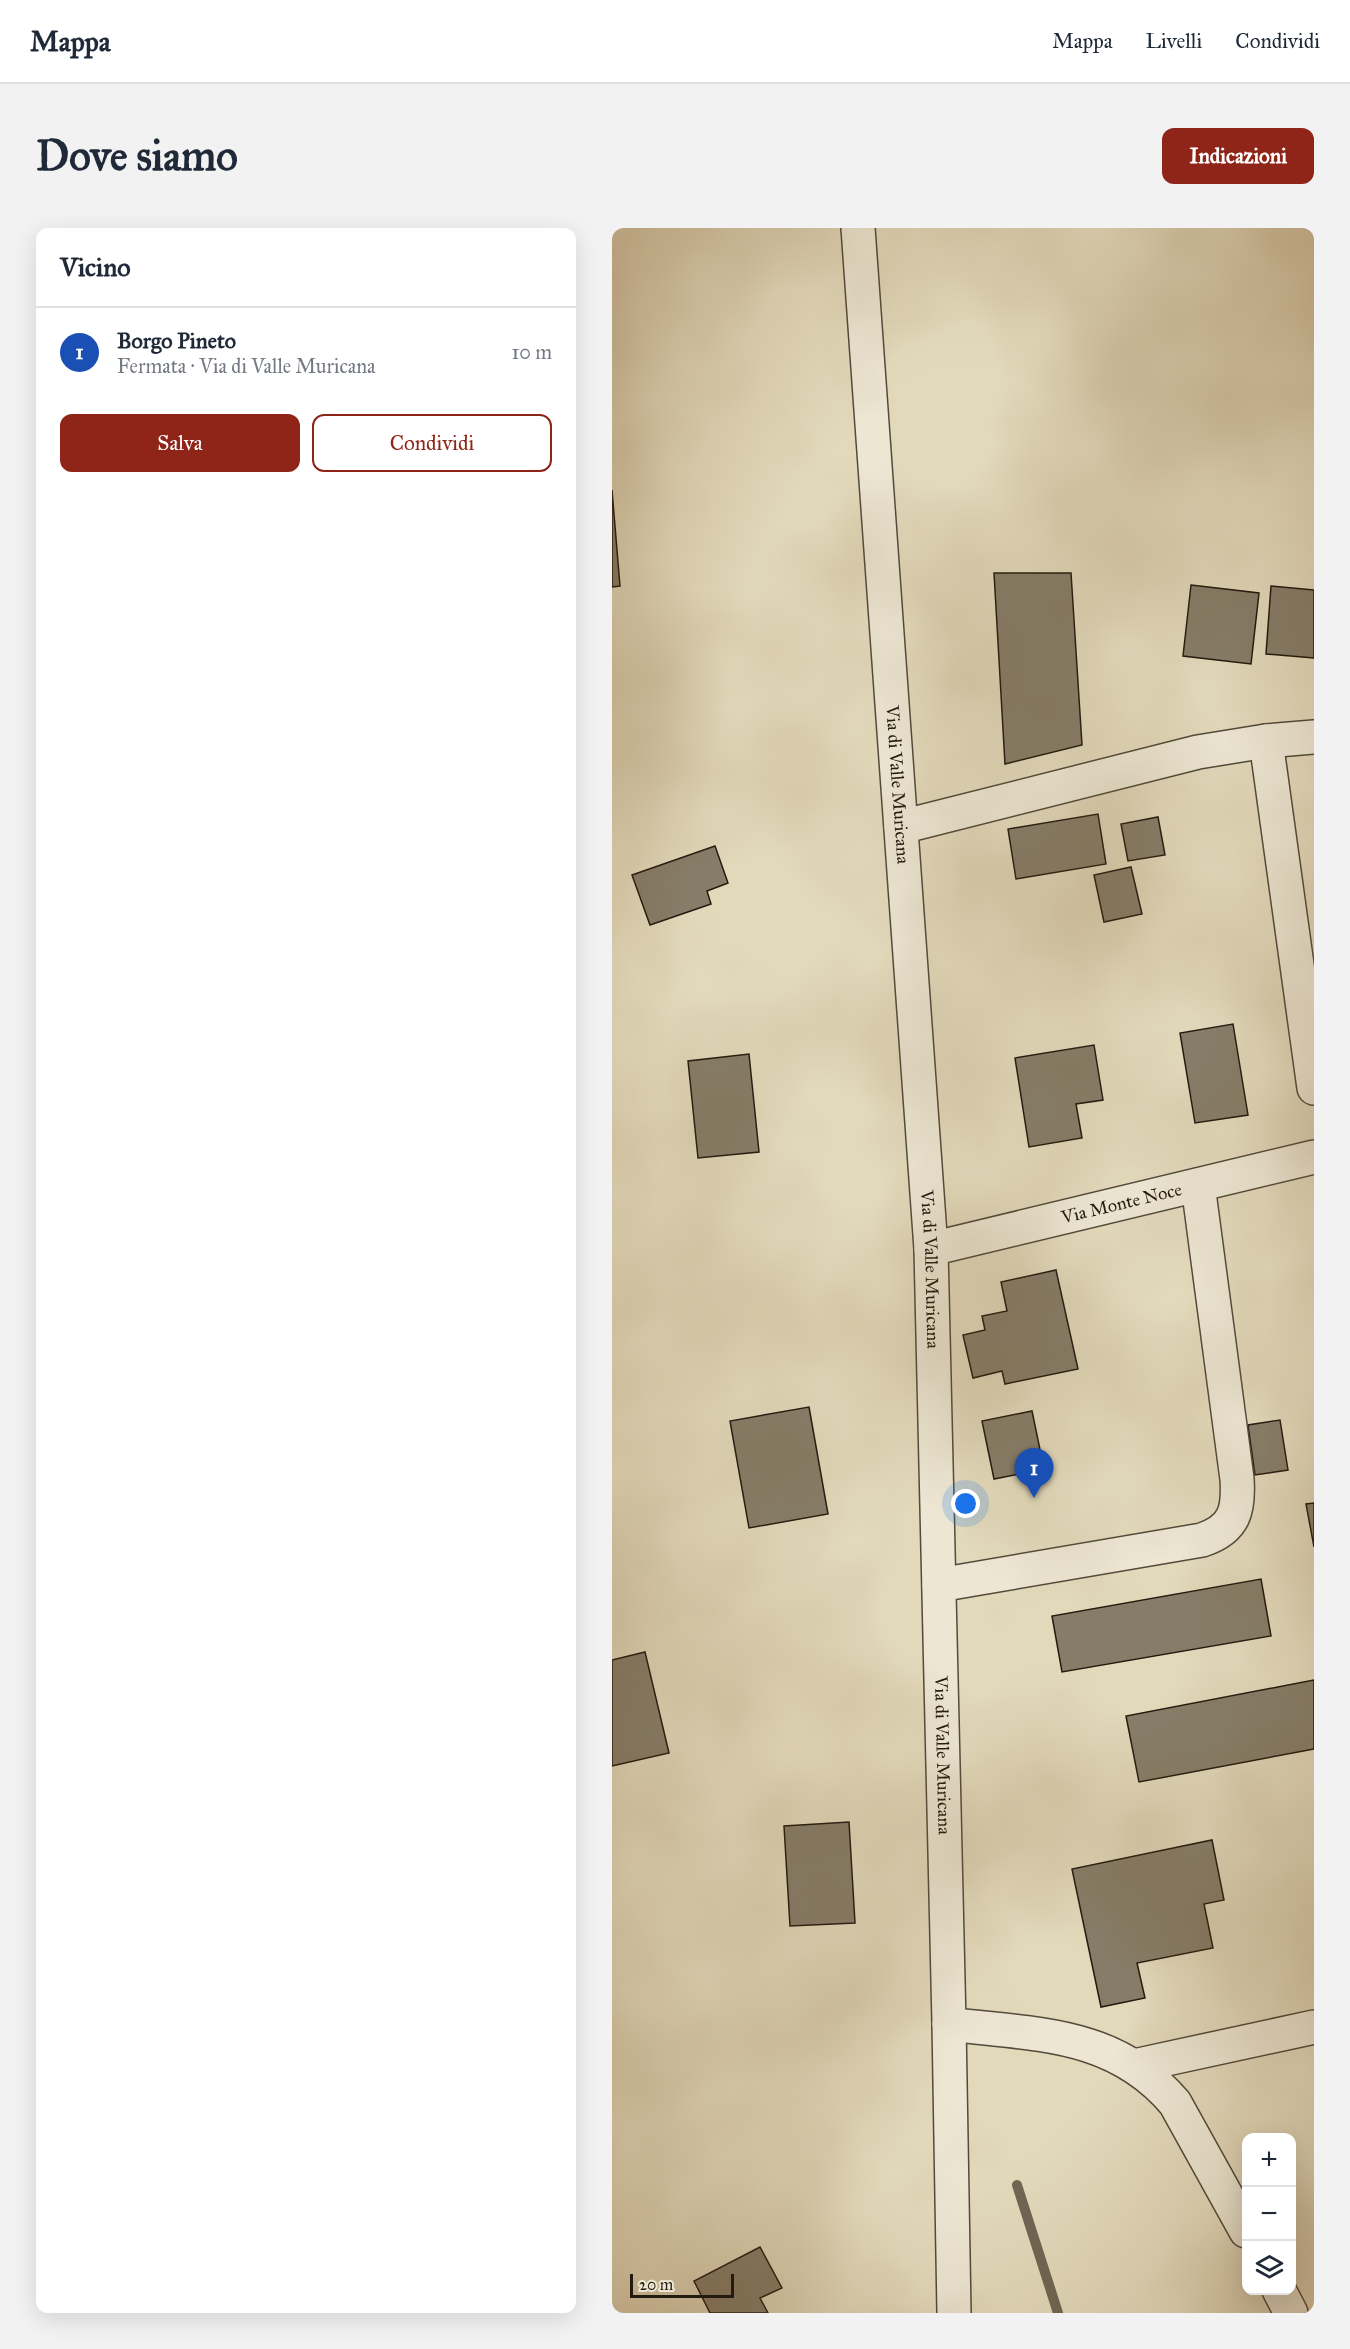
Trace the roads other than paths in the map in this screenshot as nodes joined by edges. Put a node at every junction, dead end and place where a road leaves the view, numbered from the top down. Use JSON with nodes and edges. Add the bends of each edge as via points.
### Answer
{"nodes":[{"id":1,"x":858,"y":228,"type":"edge"},
{"id":2,"x":1314,"y":737,"type":"edge"},
{"id":3,"x":1266,"y":741,"type":"junction"},
{"id":4,"x":902,"y":827,"type":"junction"},
{"id":5,"x":1314,"y":1088,"type":"edge"},
{"id":6,"x":1314,"y":1157,"type":"edge"},
{"id":7,"x":1198,"y":1185,"type":"junction"},
{"id":8,"x":931,"y":1249,"type":"junction"},
{"id":9,"x":939,"y":1585,"type":"junction"},
{"id":10,"x":949,"y":2024,"type":"junction"},
{"id":11,"x":1314,"y":2027,"type":"edge"},
{"id":12,"x":1134,"y":2066,"type":"junction"},
{"id":13,"x":1242,"y":2224,"type":"edge"},
{"id":14,"x":1282,"y":2295,"type":"edge"},
{"id":15,"x":954,"y":2313,"type":"edge"},
{"id":16,"x":1291,"y":2313,"type":"edge"}],
"edges":[{"from":1,"to":4,"type":"street","name":"Via di Valle Muricana"},
{"from":2,"to":3,"type":"street"},
{"from":3,"to":4,"type":"street","via":[[1190,754]]},
{"from":3,"to":5,"type":"street"},
{"from":4,"to":8,"type":"street","name":"Via di Valle Muricana"},
{"from":6,"to":7,"type":"street","name":"Via Monte Noce"},
{"from":7,"to":8,"type":"street","name":"Via Monte Noce"},
{"from":7,"to":9,"type":"street","via":[[1237,1479],[1233,1519],[1224,1530],[1202,1540]]},
{"from":8,"to":9,"type":"street","name":"Via di Valle Muricana"},
{"from":9,"to":10,"type":"street","name":"Via di Valle Muricana"},
{"from":10,"to":12,"type":"street","via":[[1079,2041]]},
{"from":10,"to":15,"type":"street","name":"Via di Valle Muricana"},
{"from":11,"to":12,"type":"street"},
{"from":12,"to":13,"type":"street","via":[[1175,2103]]},
{"from":14,"to":16,"type":"street"}]}
